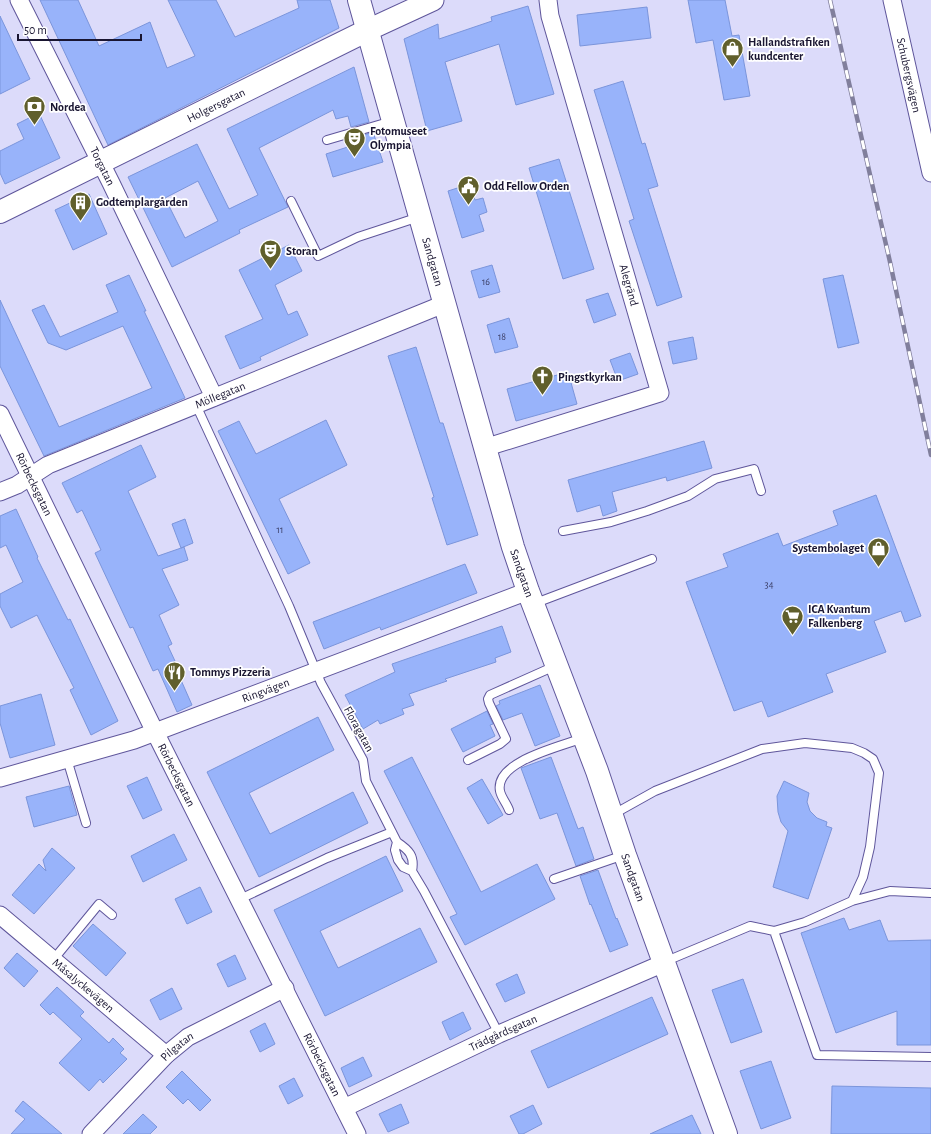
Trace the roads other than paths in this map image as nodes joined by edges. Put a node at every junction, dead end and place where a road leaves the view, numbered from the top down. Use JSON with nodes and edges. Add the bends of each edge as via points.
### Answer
{"nodes":[{"id":1,"x":19,"y":0,"type":"edge"},
{"id":2,"x":359,"y":0,"type":"edge"},
{"id":3,"x":433,"y":0,"type":"edge"},
{"id":4,"x":548,"y":0,"type":"edge"},
{"id":5,"x":892,"y":0,"type":"edge"},
{"id":6,"x":368,"y":30,"type":"junction"},
{"id":7,"x":392,"y":121,"type":"junction"},
{"id":8,"x":327,"y":140,"type":"dead end"},
{"id":9,"x":100,"y":162,"type":"junction"},
{"id":10,"x":931,"y":173,"type":"edge"},
{"id":11,"x":291,"y":201,"type":"dead end"},
{"id":12,"x":0,"y":212,"type":"edge"},
{"id":13,"x":419,"y":216,"type":"junction"},
{"id":14,"x":444,"y":304,"type":"junction"},
{"id":15,"x":214,"y":397,"type":"junction"},
{"id":16,"x":196,"y":405,"type":"junction"},
{"id":17,"x":0,"y":414,"type":"edge"},
{"id":18,"x":484,"y":448,"type":"junction"},
{"id":19,"x":30,"y":476,"type":"junction"},
{"id":20,"x":761,"y":491,"type":"dead end"},
{"id":21,"x":0,"y":492,"type":"edge"},
{"id":22,"x":563,"y":530,"type":"dead end"},
{"id":23,"x":652,"y":559,"type":"dead end"},
{"id":24,"x":530,"y":597,"type":"junction"},
{"id":25,"x":557,"y":665,"type":"junction"},
{"id":26,"x":316,"y":672,"type":"junction"},
{"id":27,"x":155,"y":732,"type":"junction"},
{"id":28,"x":584,"y":737,"type":"junction"},
{"id":29,"x":66,"y":759,"type":"junction"},
{"id":30,"x":468,"y":760,"type":"dead end"},
{"id":31,"x":0,"y":778,"type":"edge"},
{"id":32,"x":509,"y":810,"type":"dead end"},
{"id":33,"x":611,"y":815,"type":"junction"},
{"id":34,"x":86,"y":823,"type":"dead end"},
{"id":35,"x":392,"y":832,"type":"junction"},
{"id":36,"x":397,"y":842,"type":"junction"},
{"id":37,"x":625,"y":854,"type":"junction"},
{"id":38,"x":412,"y":871,"type":"junction"},
{"id":39,"x":554,"y":879,"type":"dead end"},
{"id":40,"x":931,"y":893,"type":"edge"},
{"id":41,"x":240,"y":899,"type":"junction"},
{"id":42,"x":852,"y":901,"type":"junction"},
{"id":43,"x":112,"y":914,"type":"dead end"},
{"id":44,"x":0,"y":915,"type":"edge"},
{"id":45,"x":774,"y":931,"type":"junction"},
{"id":46,"x":53,"y":960,"type":"junction"},
{"id":47,"x":664,"y":963,"type":"junction"},
{"id":48,"x":285,"y":988,"type":"junction"},
{"id":49,"x":499,"y":1034,"type":"junction"},
{"id":50,"x":166,"y":1054,"type":"junction"},
{"id":51,"x":931,"y":1057,"type":"edge"},
{"id":52,"x":344,"y":1108,"type":"junction"},
{"id":53,"x":91,"y":1134,"type":"edge"},
{"id":54,"x":357,"y":1134,"type":"edge"},
{"id":55,"x":726,"y":1134,"type":"edge"}],
"edges":[{"from":1,"to":9,"type":"street","name":"Torgatan"},
{"from":2,"to":6,"type":"main road","name":"Sandgatan"},
{"from":3,"to":6,"type":"street","name":"Holgersgatan"},
{"from":4,"to":18,"type":"street","name":"Alegränd","via":[[550,16],[660,393]]},
{"from":5,"to":10,"type":"street","name":"Schubergsvägen"},
{"from":6,"to":7,"type":"main road","name":"Sandgatan"},
{"from":6,"to":9,"type":"main road","name":"Holgersgatan"},
{"from":7,"to":8,"type":"lane"},
{"from":7,"to":13,"type":"main road","name":"Sandgatan"},
{"from":9,"to":12,"type":"main road","name":"Holgersgatan"},
{"from":9,"to":15,"type":"street","name":"Torgatan"},
{"from":11,"to":13,"type":"lane","via":[[318,256],[358,237]]},
{"from":13,"to":14,"type":"main road","name":"Sandgatan"},
{"from":14,"to":15,"type":"street","name":"Möllegatan"},
{"from":14,"to":18,"type":"main road","name":"Sandgatan"},
{"from":15,"to":16,"type":"street","name":"Möllegatan"},
{"from":16,"to":19,"type":"street","name":"Möllegatan","via":[[48,465]]},
{"from":16,"to":26,"type":"lane","name":"Floragatan","via":[[286,598]]},
{"from":17,"to":19,"type":"street","name":"Rörbecksgatan"},
{"from":18,"to":24,"type":"main road","name":"Sandgatan"},
{"from":19,"to":21,"type":"street","name":"Möllegatan"},
{"from":19,"to":27,"type":"street","name":"Rörbecksgatan"},
{"from":20,"to":22,"type":"lane","via":[[754,469],[715,479],[688,496],[647,511],[610,522]]},
{"from":23,"to":24,"type":"lane"},
{"from":24,"to":25,"type":"main road","name":"Sandgatan"},
{"from":24,"to":26,"type":"street","name":"Ringvägen"},
{"from":25,"to":28,"type":"main road","name":"Sandgatan"},
{"from":25,"to":30,"type":"lane","via":[[490,695],[489,704],[506,739]]},
{"from":26,"to":27,"type":"street","name":"Ringvägen"},
{"from":26,"to":35,"type":"lane","name":"Floragatan","via":[[363,760],[366,781]]},
{"from":27,"to":29,"type":"street","name":"Ringvägen"},
{"from":27,"to":41,"type":"street","name":"Rörbecksgatan"},
{"from":28,"to":32,"type":"lane","via":[[517,762],[500,782],[500,791]]},
{"from":28,"to":33,"type":"main road","name":"Sandgatan"},
{"from":29,"to":31,"type":"street","name":"Ringvägen"},
{"from":29,"to":34,"type":"lane"},
{"from":33,"to":37,"type":"main road","name":"Sandgatan"},
{"from":33,"to":42,"type":"lane","via":[[654,791],[762,749],[805,743],[852,748],[873,759],[879,773],[864,877]]},
{"from":35,"to":36,"type":"lane","name":"Floragatan"},
{"from":35,"to":41,"type":"lane","via":[[327,858]]},
{"from":36,"to":38,"type":"lane","name":"Floragatan","via":[[412,855]]},
{"from":36,"to":38,"type":"lane","name":"Floragatan","via":[[395,850],[398,860],[403,867]]},
{"from":37,"to":39,"type":"lane"},
{"from":37,"to":47,"type":"main road","name":"Sandgatan"},
{"from":38,"to":49,"type":"lane","name":"Floragatan"},
{"from":40,"to":42,"type":"lane","via":[[890,891]]},
{"from":41,"to":48,"type":"street","name":"Rörbecksgatan"},
{"from":42,"to":45,"type":"lane","via":[[805,922]]},
{"from":43,"to":46,"type":"lane","via":[[99,904]]},
{"from":44,"to":46,"type":"street","name":"Måsalyckevägen"},
{"from":45,"to":47,"type":"lane","via":[[750,926]]},
{"from":45,"to":51,"type":"lane","via":[[817,1055]]},
{"from":46,"to":50,"type":"street","name":"Måsalyckevägen"},
{"from":47,"to":49,"type":"street","name":"Trädgårdsgatan"},
{"from":47,"to":55,"type":"main road","name":"Sandgatan"},
{"from":48,"to":50,"type":"street","name":"Pilgatan","via":[[188,1037]]},
{"from":48,"to":52,"type":"street","name":"Rörbecksgatan"},
{"from":49,"to":52,"type":"street","name":"Trädgårdsgatan"},
{"from":50,"to":53,"type":"street","name":"Pilgatan"},
{"from":52,"to":54,"type":"street","name":"Rörbecksgatan"}]}
